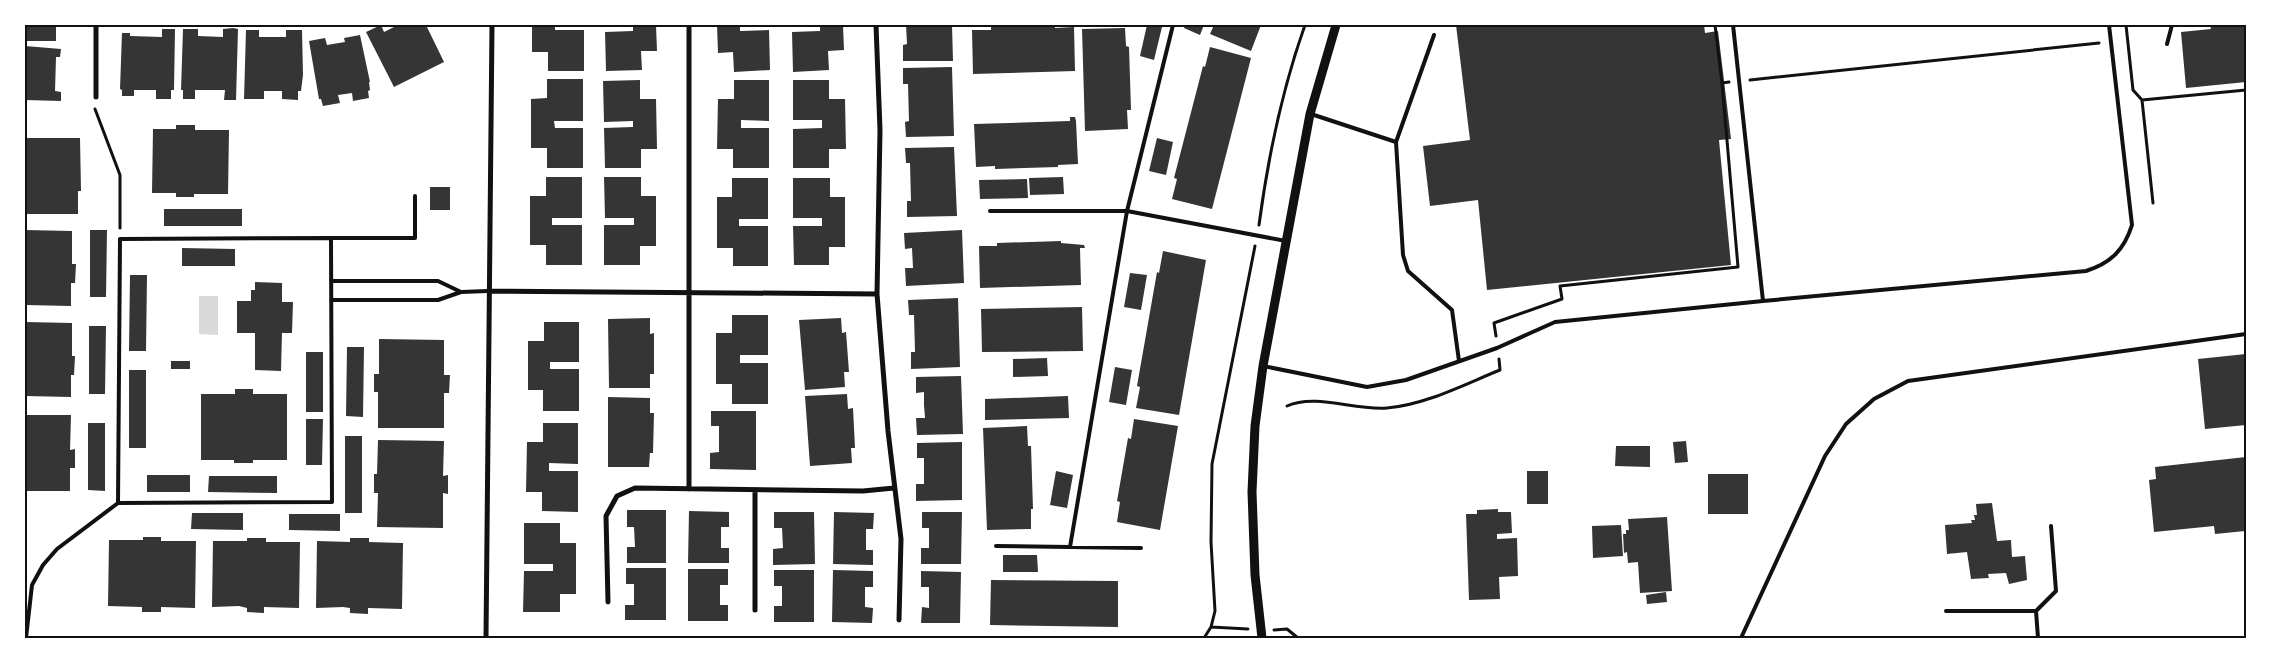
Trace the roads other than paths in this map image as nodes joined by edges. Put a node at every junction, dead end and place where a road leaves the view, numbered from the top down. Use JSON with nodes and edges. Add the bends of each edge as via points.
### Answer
{"nodes":[{"id":1,"x":96,"y":25,"type":"edge"},
{"id":2,"x":492,"y":25,"type":"edge"},
{"id":3,"x":689,"y":25,"type":"edge"},
{"id":4,"x":876,"y":25,"type":"edge"},
{"id":5,"x":1173,"y":25,"type":"edge"},
{"id":6,"x":1336,"y":25,"type":"edge"},
{"id":7,"x":1733,"y":25,"type":"edge"},
{"id":8,"x":2109,"y":25,"type":"edge"},
{"id":9,"x":2172,"y":25,"type":"edge"},
{"id":10,"x":1434,"y":34,"type":"dead end"},
{"id":11,"x":2167,"y":44,"type":"dead end"},
{"id":12,"x":96,"y":97,"type":"road end"},
{"id":13,"x":1310,"y":114,"type":"junction"},
{"id":14,"x":1396,"y":142,"type":"junction"},
{"id":15,"x":415,"y":196,"type":"dead end"},
{"id":16,"x":990,"y":211,"type":"dead end"},
{"id":17,"x":1127,"y":211,"type":"junction"},
{"id":18,"x":331,"y":238,"type":"junction"},
{"id":19,"x":1286,"y":241,"type":"junction"},
{"id":20,"x":331,"y":281,"type":"junction"},
{"id":21,"x":488,"y":291,"type":"junction"},
{"id":22,"x":461,"y":292,"type":"junction"},
{"id":23,"x":689,"y":292,"type":"junction"},
{"id":24,"x":877,"y":294,"type":"junction"},
{"id":25,"x":331,"y":300,"type":"junction"},
{"id":26,"x":1763,"y":301,"type":"junction"},
{"id":27,"x":2246,"y":334,"type":"edge"},
{"id":28,"x":1459,"y":361,"type":"junction"},
{"id":29,"x":1263,"y":366,"type":"junction"},
{"id":30,"x":894,"y":488,"type":"junction"},
{"id":31,"x":689,"y":489,"type":"junction"},
{"id":32,"x":755,"y":490,"type":"junction"},
{"id":33,"x":118,"y":503,"type":"junction"},
{"id":34,"x":2051,"y":526,"type":"dead end"},
{"id":35,"x":996,"y":546,"type":"dead end"},
{"id":36,"x":1070,"y":547,"type":"junction"},
{"id":37,"x":1141,"y":548,"type":"dead end"},
{"id":38,"x":608,"y":602,"type":"dead end"},
{"id":39,"x":755,"y":610,"type":"dead end"},
{"id":40,"x":1946,"y":611,"type":"dead end"},
{"id":41,"x":2036,"y":611,"type":"junction"},
{"id":42,"x":899,"y":620,"type":"dead end"},
{"id":43,"x":26,"y":638,"type":"edge"},
{"id":44,"x":486,"y":638,"type":"edge"},
{"id":45,"x":1262,"y":638,"type":"edge"},
{"id":46,"x":1741,"y":638,"type":"edge"},
{"id":47,"x":2038,"y":638,"type":"edge"}],
"edges":[{"from":1,"to":12,"type":"street"},
{"from":2,"to":21,"type":"street"},
{"from":3,"to":23,"type":"street"},
{"from":4,"to":24,"type":"street","via":[[880,130]]},
{"from":5,"to":17,"type":"lane"},
{"from":6,"to":13,"type":"street"},
{"from":7,"to":26,"type":"lane"},
{"from":8,"to":26,"type":"lane","via":[[2132,225],[2127,242],[2116,255],[2103,265],[2086,271]]},
{"from":9,"to":11,"type":"lane"},
{"from":10,"to":14,"type":"lane"},
{"from":13,"to":14,"type":"lane"},
{"from":13,"to":19,"type":"street"},
{"from":14,"to":28,"type":"lane","via":[[1403,255],[1408,271],[1452,310]]},
{"from":15,"to":18,"type":"lane","via":[[415,238]]},
{"from":16,"to":17,"type":"lane"},
{"from":17,"to":19,"type":"lane"},
{"from":17,"to":36,"type":"lane"},
{"from":18,"to":20,"type":"lane"},
{"from":18,"to":33,"type":"lane","via":[[120,239]]},
{"from":19,"to":29,"type":"street"},
{"from":20,"to":22,"type":"lane","via":[[438,282]]},
{"from":20,"to":25,"type":"lane"},
{"from":21,"to":22,"type":"lane"},
{"from":21,"to":23,"type":"street"},
{"from":21,"to":44,"type":"street"},
{"from":22,"to":25,"type":"lane","via":[[438,300]]},
{"from":23,"to":24,"type":"street"},
{"from":23,"to":31,"type":"street"},
{"from":24,"to":30,"type":"street"},
{"from":25,"to":33,"type":"lane","via":[[332,502]]},
{"from":26,"to":28,"type":"lane","via":[[1555,322]]},
{"from":27,"to":46,"type":"lane","via":[[1908,382],[1874,399],[1846,424],[1825,456]]},
{"from":28,"to":29,"type":"lane","via":[[1406,380],[1367,387]]},
{"from":29,"to":45,"type":"street","via":[[1255,426],[1252,492],[1255,575]]},
{"from":30,"to":32,"type":"street","via":[[863,491]]},
{"from":30,"to":42,"type":"street","via":[[901,540]]},
{"from":31,"to":32,"type":"street"},
{"from":31,"to":38,"type":"street","via":[[635,488],[617,496],[606,516]]},
{"from":32,"to":39,"type":"street"},
{"from":33,"to":43,"type":"lane","via":[[57,549],[42,565],[32,585]]},
{"from":34,"to":41,"type":"lane","via":[[2056,591]]},
{"from":35,"to":36,"type":"lane"},
{"from":36,"to":37,"type":"lane"},
{"from":40,"to":41,"type":"lane"},
{"from":41,"to":47,"type":"lane"}]}
